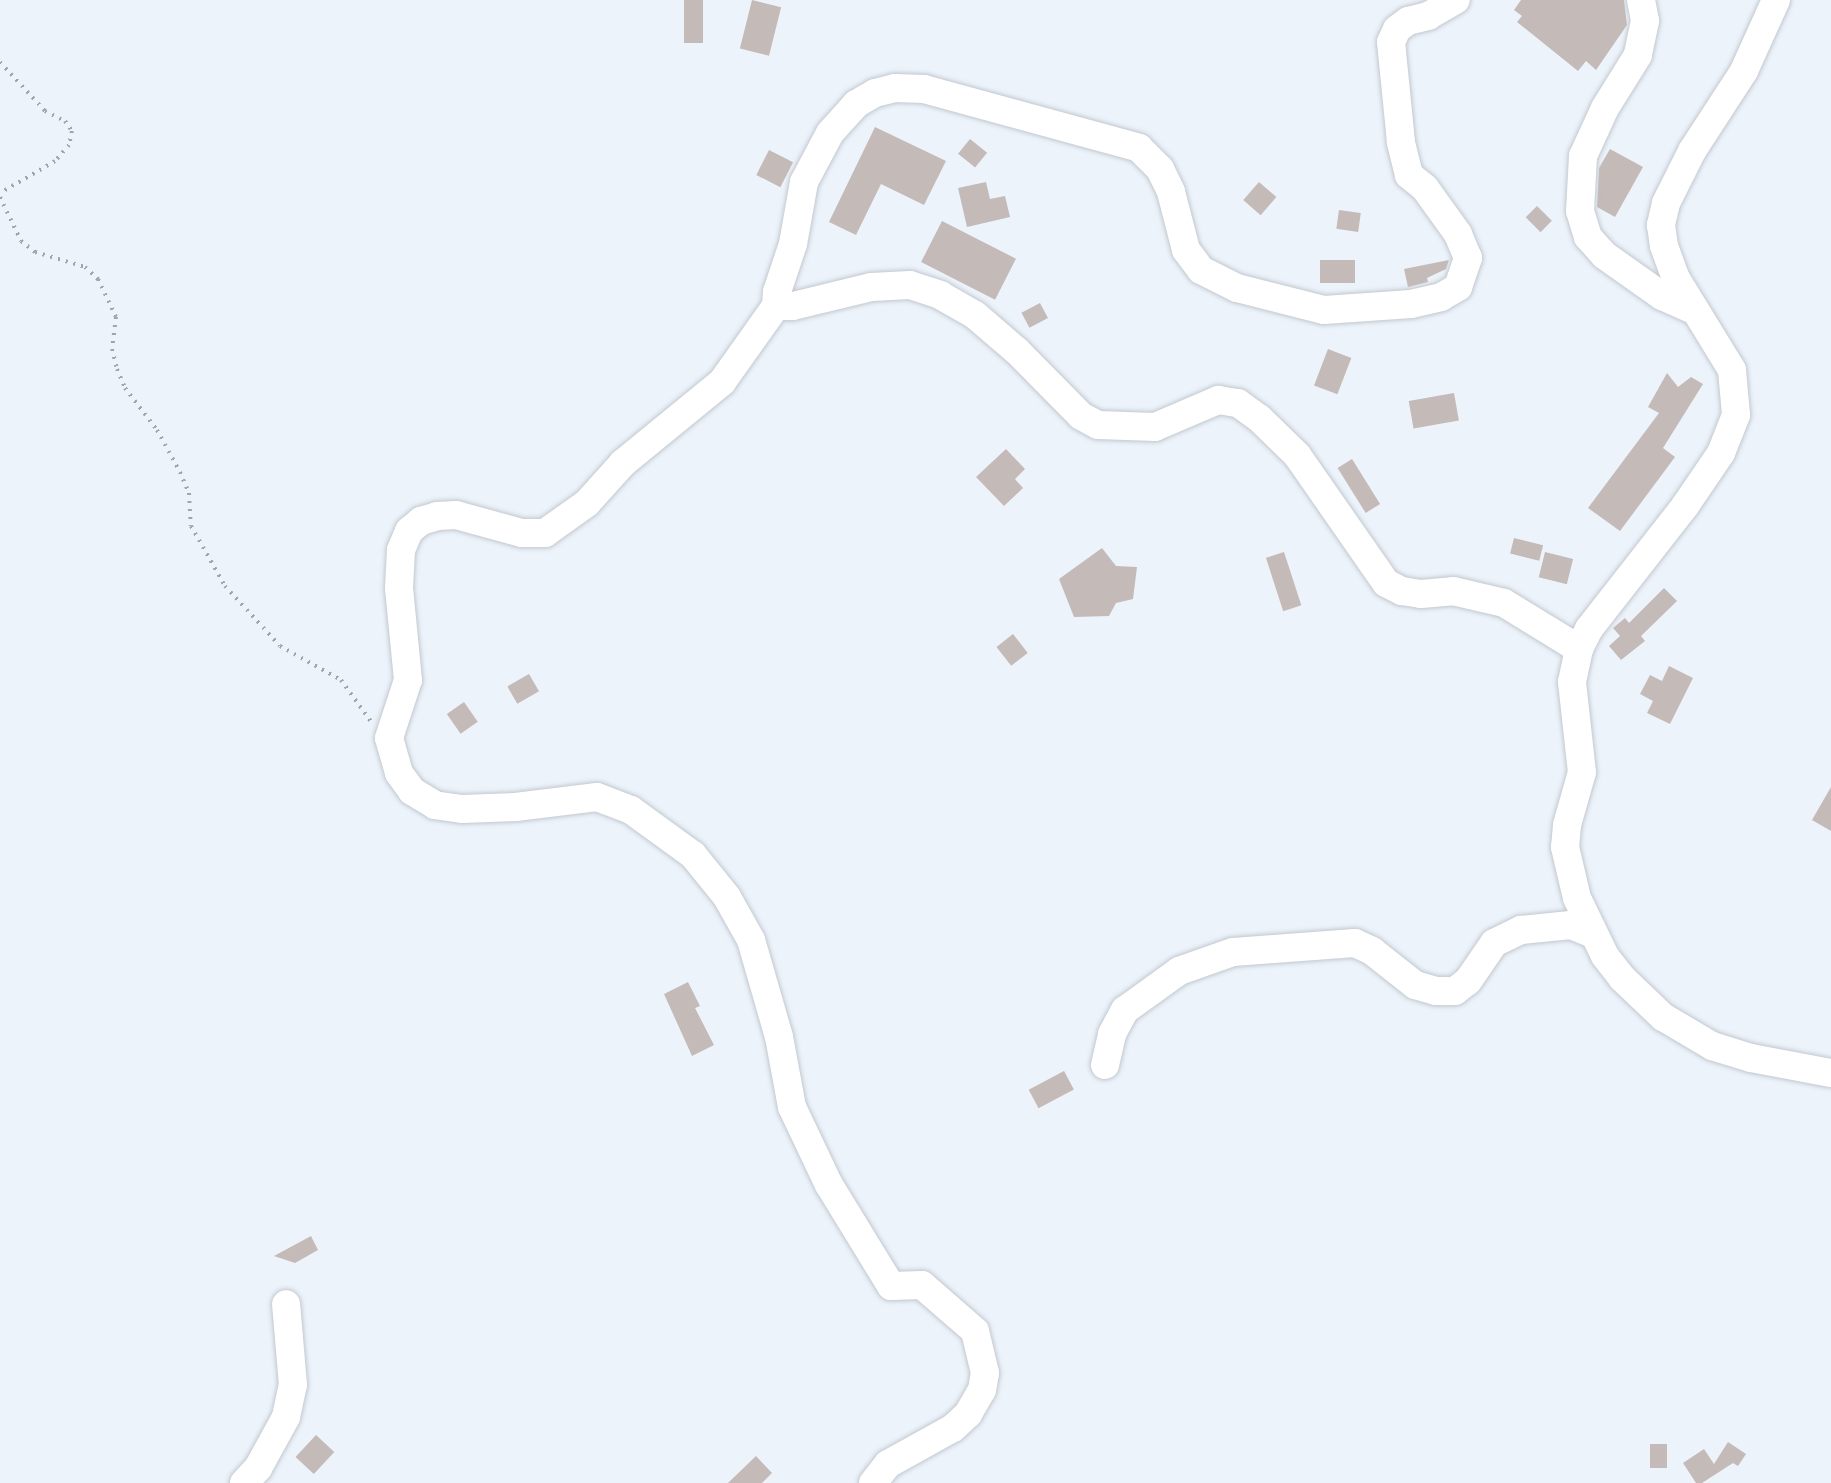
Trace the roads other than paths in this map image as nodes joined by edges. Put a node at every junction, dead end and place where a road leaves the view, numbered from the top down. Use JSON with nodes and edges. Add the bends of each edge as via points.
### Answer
{"nodes":[{"id":1,"x":1456,"y":0,"type":"edge"},
{"id":2,"x":1641,"y":0,"type":"edge"},
{"id":3,"x":1776,"y":0,"type":"edge"},
{"id":4,"x":776,"y":306,"type":"junction"},
{"id":5,"x":1694,"y":310,"type":"junction"},
{"id":6,"x":1579,"y":649,"type":"junction"},
{"id":7,"x":1593,"y":934,"type":"junction"},
{"id":8,"x":1105,"y":1065,"type":"dead end"},
{"id":9,"x":1831,"y":1073,"type":"edge"},
{"id":10,"x":286,"y":1304,"type":"dead end"},
{"id":11,"x":244,"y":1483,"type":"edge"},
{"id":12,"x":873,"y":1483,"type":"edge"}],
"edges":[{"from":1,"to":4,"type":"street","via":[[1408,21],[1391,42],[1409,175],[1425,188],[1458,234],[1468,258],[1458,287],[1441,297],[1324,310],[1237,288],[1201,270],[1186,250],[1171,192],[1160,169],[1139,148],[924,89],[895,88],[856,104],[830,133],[804,182]]},
{"from":2,"to":5,"type":"street","via":[[1645,21],[1638,55],[1583,156],[1580,211],[1588,237],[1604,255],[1662,296]]},
{"from":3,"to":5,"type":"street","via":[[1744,71],[1692,151],[1666,203],[1664,246]]},
{"from":4,"to":6,"type":"street","via":[[871,287],[910,285],[940,295],[975,315],[1081,416],[1098,425],[1155,427],[1218,400],[1238,403],[1297,455],[1386,583],[1402,591],[1453,591],[1504,603]]},
{"from":4,"to":12,"type":"street","via":[[722,382],[623,463],[564,522],[545,533],[522,533],[447,515],[421,521],[409,531],[401,550],[399,588],[408,680],[389,738],[399,773],[412,791],[435,805],[516,807],[597,797],[615,802],[693,855],[727,897],[764,973],[792,1107],[829,1185],[891,1286],[922,1285],[975,1331],[982,1349],[982,1390],[968,1414],[888,1464]]},
{"from":5,"to":6,"type":"street","via":[[1732,370],[1737,392],[1733,424],[1721,453],[1685,506]]},
{"from":6,"to":7,"type":"street","via":[[1572,682],[1582,772],[1565,847],[1577,898]]},
{"from":7,"to":8,"type":"street","via":[[1571,925],[1521,930],[1494,943],[1455,991],[1415,985],[1355,943],[1233,952],[1179,971],[1125,1010],[1112,1034]]},
{"from":7,"to":9,"type":"street","via":[[1622,978],[1691,1036],[1751,1058]]},
{"from":10,"to":11,"type":"street","via":[[293,1385],[286,1417]]}]}
